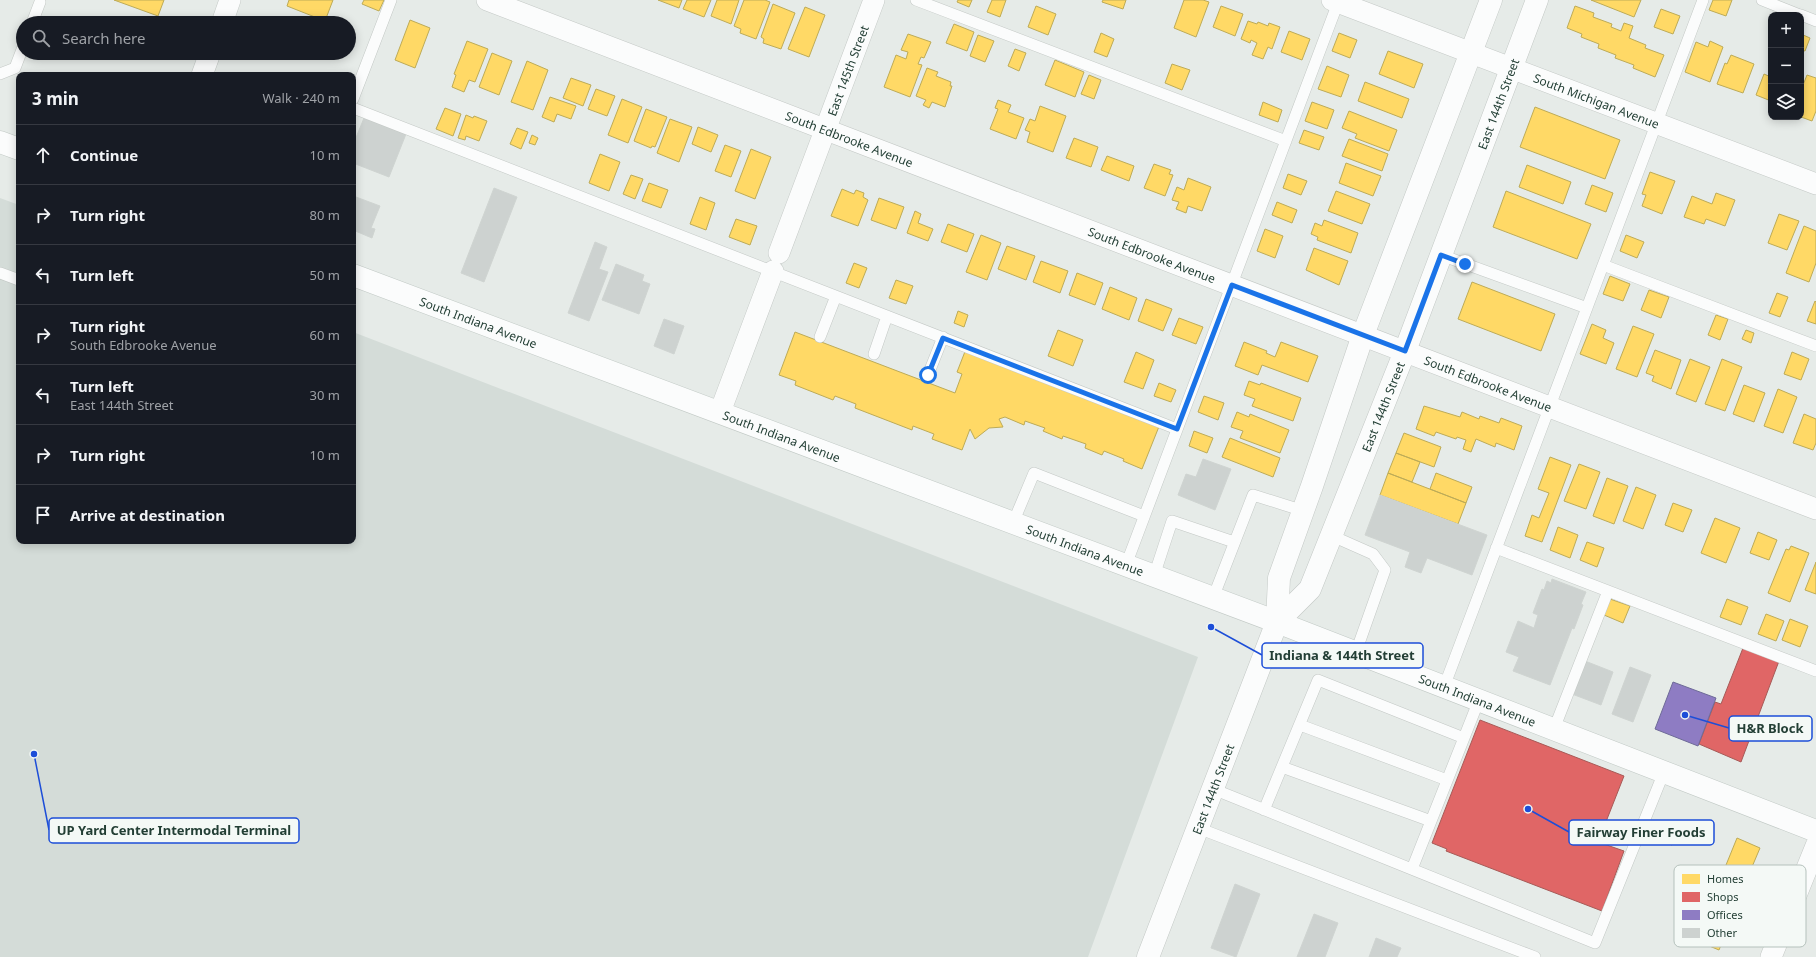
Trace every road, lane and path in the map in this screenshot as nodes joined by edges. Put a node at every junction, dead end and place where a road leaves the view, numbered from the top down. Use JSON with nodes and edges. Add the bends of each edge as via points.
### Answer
{"nodes":[{"id":1,"x":230,"y":0,"type":"edge"},
{"id":2,"x":391,"y":0,"type":"edge"},
{"id":3,"x":487,"y":0,"type":"edge"},
{"id":4,"x":874,"y":0,"type":"edge"},
{"id":5,"x":916,"y":0,"type":"edge"},
{"id":6,"x":1491,"y":0,"type":"edge"},
{"id":7,"x":1537,"y":0,"type":"edge"},
{"id":8,"x":1703,"y":0,"type":"edge"},
{"id":9,"x":1762,"y":0,"type":"edge"},
{"id":10,"x":1336,"y":1,"type":"edge"},
{"id":11,"x":40,"y":2,"type":"dead end"},
{"id":12,"x":1793,"y":12,"type":"edge"},
{"id":13,"x":35,"y":16,"type":"edge"},
{"id":14,"x":224,"y":16,"type":"edge"},
{"id":15,"x":1804,"y":16,"type":"edge"},
{"id":16,"x":1816,"y":21,"type":"edge"},
{"id":17,"x":1470,"y":53,"type":"junction"},
{"id":18,"x":18,"y":60,"type":"edge"},
{"id":19,"x":207,"y":60,"type":"edge"},
{"id":20,"x":1511,"y":68,"type":"junction"},
{"id":21,"x":203,"y":72,"type":"edge"},
{"id":22,"x":0,"y":74,"type":"edge"},
{"id":23,"x":356,"y":91,"type":"edge"},
{"id":24,"x":356,"y":109,"type":"edge"},
{"id":25,"x":1656,"y":124,"type":"junction"},
{"id":26,"x":826,"y":130,"type":"junction"},
{"id":27,"x":1286,"y":140,"type":"junction"},
{"id":28,"x":0,"y":142,"type":"edge"},
{"id":29,"x":16,"y":148,"type":"edge"},
{"id":30,"x":1816,"y":184,"type":"edge"},
{"id":31,"x":1441,"y":255,"type":"junction"},
{"id":32,"x":776,"y":262,"type":"junction"},
{"id":33,"x":1603,"y":265,"type":"junction"},
{"id":34,"x":0,"y":273,"type":"edge"},
{"id":35,"x":356,"y":275,"type":"edge"},
{"id":36,"x":16,"y":279,"type":"edge"},
{"id":37,"x":1232,"y":285,"type":"junction"},
{"id":38,"x":836,"y":296,"type":"junction"},
{"id":39,"x":1587,"y":308,"type":"junction"},
{"id":40,"x":887,"y":316,"type":"junction"},
{"id":41,"x":1363,"y":335,"type":"junction"},
{"id":42,"x":820,"y":337,"type":"dead end"},
{"id":43,"x":943,"y":338,"type":"junction"},
{"id":44,"x":1816,"y":346,"type":"edge"},
{"id":45,"x":1405,"y":351,"type":"junction"},
{"id":46,"x":874,"y":354,"type":"dead end"},
{"id":47,"x":928,"y":375,"type":"dead end"},
{"id":48,"x":1550,"y":407,"type":"junction"},
{"id":49,"x":720,"y":412,"type":"junction"},
{"id":50,"x":1177,"y":429,"type":"junction"},
{"id":51,"x":1816,"y":509,"type":"edge"},
{"id":52,"x":1304,"y":511,"type":"junction"},
{"id":53,"x":1144,"y":516,"type":"junction"},
{"id":54,"x":1013,"y":523,"type":"junction"},
{"id":55,"x":1330,"y":535,"type":"junction"},
{"id":56,"x":1234,"y":542,"type":"junction"},
{"id":57,"x":1496,"y":548,"type":"junction"},
{"id":58,"x":1126,"y":565,"type":"junction"},
{"id":59,"x":1154,"y":576,"type":"junction"},
{"id":60,"x":1608,"y":591,"type":"junction"},
{"id":61,"x":1213,"y":598,"type":"junction"},
{"id":62,"x":1277,"y":622,"type":"junction"},
{"id":63,"x":1356,"y":652,"type":"junction"},
{"id":64,"x":1816,"y":671,"type":"edge"},
{"id":65,"x":1444,"y":687,"type":"junction"},
{"id":66,"x":1479,"y":700,"type":"junction"},
{"id":67,"x":1300,"y":725,"type":"junction"},
{"id":68,"x":1554,"y":729,"type":"junction"},
{"id":69,"x":1464,"y":738,"type":"junction"},
{"id":70,"x":1282,"y":768,"type":"junction"},
{"id":71,"x":1664,"y":772,"type":"junction"},
{"id":72,"x":1447,"y":780,"type":"junction"},
{"id":73,"x":1212,"y":789,"type":"junction"},
{"id":74,"x":1264,"y":810,"type":"junction"},
{"id":75,"x":1431,"y":821,"type":"junction"},
{"id":76,"x":1198,"y":828,"type":"junction"},
{"id":77,"x":1816,"y":831,"type":"edge"},
{"id":78,"x":1816,"y":846,"type":"edge"},
{"id":79,"x":1412,"y":869,"type":"junction"},
{"id":80,"x":1806,"y":871,"type":"edge"},
{"id":81,"x":1775,"y":947,"type":"edge"},
{"id":82,"x":1148,"y":957,"type":"edge"},
{"id":83,"x":1535,"y":957,"type":"edge"},
{"id":84,"x":1771,"y":957,"type":"edge"}],
"edges":[{"from":1,"to":14,"type":"street"},
{"from":2,"to":23,"type":"lane"},
{"from":3,"to":26,"type":"street","name":"South Edbrooke Avenue"},
{"from":4,"to":26,"type":"street","name":"East 145th Street"},
{"from":5,"to":27,"type":"lane"},
{"from":6,"to":17,"type":"street","name":"East 144th Street"},
{"from":7,"to":20,"type":"street","name":"East 144th Street"},
{"from":8,"to":25,"type":"lane"},
{"from":9,"to":12,"type":"lane"},
{"from":10,"to":17,"type":"street","name":"South Michigan Avenue"},
{"from":10,"to":27,"type":"lane"},
{"from":11,"to":13,"type":"lane"},
{"from":15,"to":16,"type":"lane"},
{"from":17,"to":20,"type":"street","name":"South Michigan Avenue"},
{"from":17,"to":41,"type":"street","name":"East 144th Street"},
{"from":18,"to":22,"type":"lane","via":[[15,68]]},
{"from":19,"to":21,"type":"street"},
{"from":20,"to":25,"type":"street","name":"South Michigan Avenue"},
{"from":20,"to":31,"type":"street","name":"East 144th Street"},
{"from":24,"to":32,"type":"lane"},
{"from":25,"to":30,"type":"street","name":"South Michigan Avenue"},
{"from":25,"to":33,"type":"lane"},
{"from":26,"to":32,"type":"street","name":"East 145th Street"},
{"from":26,"to":37,"type":"street","name":"South Edbrooke Avenue"},
{"from":27,"to":37,"type":"lane"},
{"from":28,"to":29,"type":"street"},
{"from":31,"to":39,"type":"lane"},
{"from":31,"to":45,"type":"street","name":"East 144th Street"},
{"from":32,"to":38,"type":"lane"},
{"from":32,"to":49,"type":"street","name":"East 145th Street"},
{"from":33,"to":39,"type":"lane"},
{"from":33,"to":44,"type":"lane"},
{"from":34,"to":36,"type":"lane"},
{"from":35,"to":49,"type":"street","name":"South Indiana Avenue"},
{"from":37,"to":41,"type":"street","name":"South Edbrooke Avenue"},
{"from":37,"to":50,"type":"lane"},
{"from":38,"to":40,"type":"lane"},
{"from":38,"to":42,"type":"lane"},
{"from":39,"to":48,"type":"lane"},
{"from":40,"to":43,"type":"lane"},
{"from":40,"to":46,"type":"lane"},
{"from":41,"to":45,"type":"street","name":"South Edbrooke Avenue"},
{"from":41,"to":52,"type":"street","name":"East 144th Street"},
{"from":43,"to":47,"type":"lane"},
{"from":43,"to":50,"type":"lane"},
{"from":45,"to":48,"type":"street","name":"South Edbrooke Avenue"},
{"from":45,"to":55,"type":"street","name":"East 144th Street"},
{"from":48,"to":51,"type":"street","name":"South Edbrooke Avenue"},
{"from":48,"to":57,"type":"lane"},
{"from":49,"to":54,"type":"street","name":"South Indiana Avenue"},
{"from":50,"to":53,"type":"lane"},
{"from":52,"to":56,"type":"lane","via":[[1253,495]]},
{"from":52,"to":62,"type":"street","name":"East 144th Street","via":[[1279,578]]},
{"from":53,"to":54,"type":"lane","via":[[1034,473]]},
{"from":53,"to":58,"type":"lane"},
{"from":54,"to":58,"type":"street","name":"South Indiana Avenue"},
{"from":55,"to":62,"type":"street","name":"East 144th Street","via":[[1310,589]]},
{"from":55,"to":63,"type":"lane","via":[[1373,554],[1386,570]]},
{"from":56,"to":59,"type":"lane","via":[[1172,521]]},
{"from":56,"to":61,"type":"lane"},
{"from":57,"to":60,"type":"lane"},
{"from":57,"to":65,"type":"lane"},
{"from":58,"to":59,"type":"street","name":"South Indiana Avenue"},
{"from":59,"to":61,"type":"street","name":"South Indiana Avenue"},
{"from":60,"to":64,"type":"lane"},
{"from":60,"to":68,"type":"lane"},
{"from":61,"to":62,"type":"street","name":"South Indiana Avenue"},
{"from":62,"to":63,"type":"street","name":"South Indiana Avenue"},
{"from":62,"to":73,"type":"street","name":"East 144th Street"},
{"from":63,"to":65,"type":"street","name":"South Indiana Avenue"},
{"from":65,"to":66,"type":"street","name":"South Indiana Avenue"},
{"from":66,"to":68,"type":"street","name":"South Indiana Avenue"},
{"from":66,"to":69,"type":"lane"},
{"from":67,"to":69,"type":"lane","via":[[1318,680]]},
{"from":67,"to":70,"type":"lane"},
{"from":67,"to":72,"type":"lane"},
{"from":68,"to":71,"type":"street","name":"South Indiana Avenue"},
{"from":69,"to":72,"type":"lane"},
{"from":70,"to":74,"type":"lane"},
{"from":70,"to":75,"type":"lane"},
{"from":71,"to":77,"type":"street","name":"South Indiana Avenue"},
{"from":71,"to":79,"type":"lane","via":[[1595,943]]},
{"from":72,"to":75,"type":"lane"},
{"from":73,"to":74,"type":"lane"},
{"from":73,"to":76,"type":"street","name":"East 144th Street"},
{"from":74,"to":79,"type":"lane"},
{"from":75,"to":79,"type":"lane"},
{"from":76,"to":82,"type":"street","name":"East 144th Street"},
{"from":76,"to":83,"type":"lane"},
{"from":78,"to":80,"type":"street"},
{"from":81,"to":84,"type":"street"}]}
